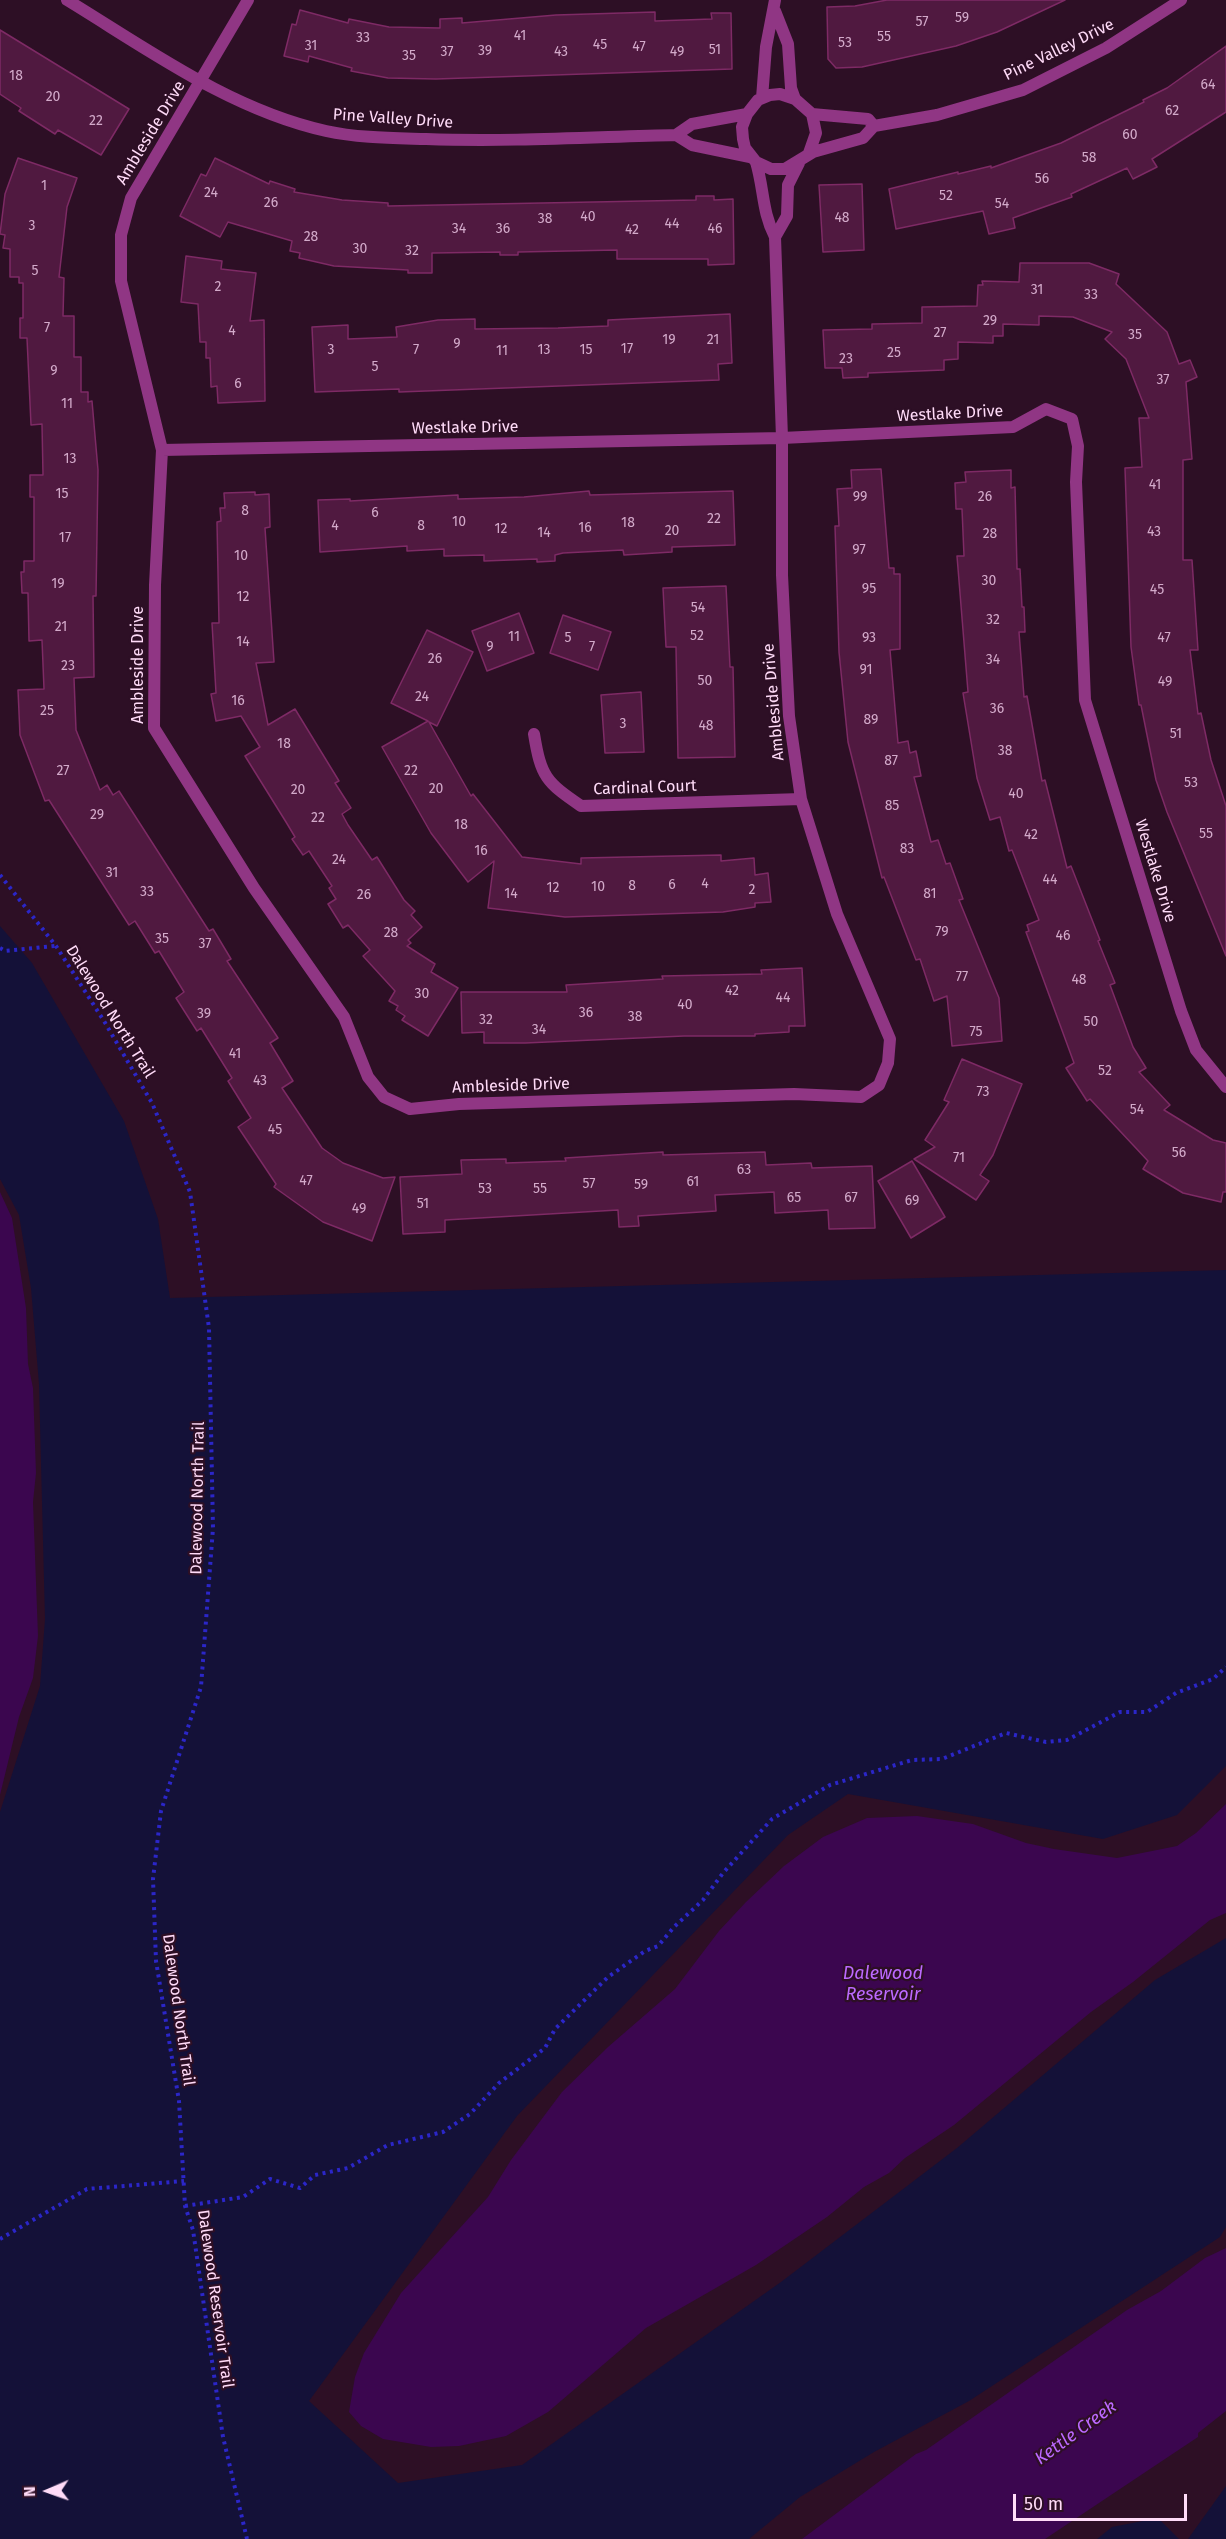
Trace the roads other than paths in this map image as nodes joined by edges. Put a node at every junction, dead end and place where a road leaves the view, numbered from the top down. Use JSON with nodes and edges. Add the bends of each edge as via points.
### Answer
{"nodes":[{"id":1,"x":67,"y":0,"type":"edge"},
{"id":2,"x":248,"y":0,"type":"edge"},
{"id":3,"x":1181,"y":0,"type":"edge"},
{"id":4,"x":775,"y":5,"type":"edge"},
{"id":5,"x":200,"y":82,"type":"junction"},
{"id":6,"x":762,"y":98,"type":"junction"},
{"id":7,"x":795,"y":99,"type":"junction"},
{"id":8,"x":747,"y":114,"type":"junction"},
{"id":9,"x":812,"y":114,"type":"junction"},
{"id":10,"x":874,"y":126,"type":"junction"},
{"id":11,"x":676,"y":135,"type":"junction"},
{"id":12,"x":804,"y":157,"type":"junction"},
{"id":13,"x":753,"y":160,"type":"junction"},
{"id":14,"x":775,"y":237,"type":"junction"},
{"id":15,"x":782,"y":438,"type":"junction"},
{"id":16,"x":162,"y":450,"type":"junction"},
{"id":17,"x":534,"y":734,"type":"dead end"},
{"id":18,"x":801,"y":799,"type":"junction"},
{"id":19,"x":1226,"y":1087,"type":"edge"}],
"edges":[{"from":1,"to":5,"type":"street","name":"Pine Valley Drive"},
{"from":2,"to":5,"type":"street","name":"Ambleside Drive"},
{"from":3,"to":10,"type":"street","name":"Pine Valley Drive","via":[[1106,48],[1023,90],[937,115]]},
{"from":4,"to":6,"type":"street","via":[[766,47]]},
{"from":4,"to":7,"type":"street","via":[[788,44]]},
{"from":5,"to":11,"type":"street","name":"Pine Valley Drive","via":[[260,109],[346,134],[456,140]]},
{"from":5,"to":16,"type":"street","name":"Ambleside Drive","via":[[131,198],[121,235],[121,281]]},
{"from":6,"to":7,"type":"street","via":[[780,94]]},
{"from":6,"to":8,"type":"street"},
{"from":7,"to":9,"type":"street"},
{"from":8,"to":11,"type":"street","name":"Pine Valley Drive","via":[[692,124]]},
{"from":8,"to":13,"type":"street","via":[[743,139]]},
{"from":9,"to":10,"type":"street","name":"Pine Valley Drive","via":[[868,119]]},
{"from":9,"to":12,"type":"street","via":[[816,133]]},
{"from":10,"to":12,"type":"street","name":"Pine Valley Drive","via":[[863,138]]},
{"from":11,"to":13,"type":"street","name":"Pine Valley Drive","via":[[692,145]]},
{"from":12,"to":13,"type":"street","name":"Pine Valley Drive","via":[[792,167],[777,170]]},
{"from":12,"to":14,"type":"street","name":"Ambleside Drive","via":[[788,185],[787,216]]},
{"from":13,"to":14,"type":"street","name":"Ambleside Drive","via":[[762,182],[765,217]]},
{"from":14,"to":15,"type":"street","name":"Ambleside Drive"},
{"from":15,"to":16,"type":"street","name":"Westlake Drive"},
{"from":15,"to":18,"type":"street","name":"Ambleside Drive","via":[[782,574],[789,704]]},
{"from":15,"to":19,"type":"street","name":"Westlake Drive","via":[[1013,427],[1046,409],[1072,419],[1078,447],[1085,700],[1181,1011],[1196,1050]]},
{"from":16,"to":18,"type":"street","name":"Ambleside Drive","via":[[155,585],[154,728],[254,888],[344,1017],[368,1077],[384,1097],[410,1110],[459,1104],[782,1094],[861,1097],[879,1085],[888,1064],[890,1039],[837,914]]},
{"from":17,"to":18,"type":"street","name":"Cardinal Court","via":[[539,765],[552,786],[581,806]]}]}
